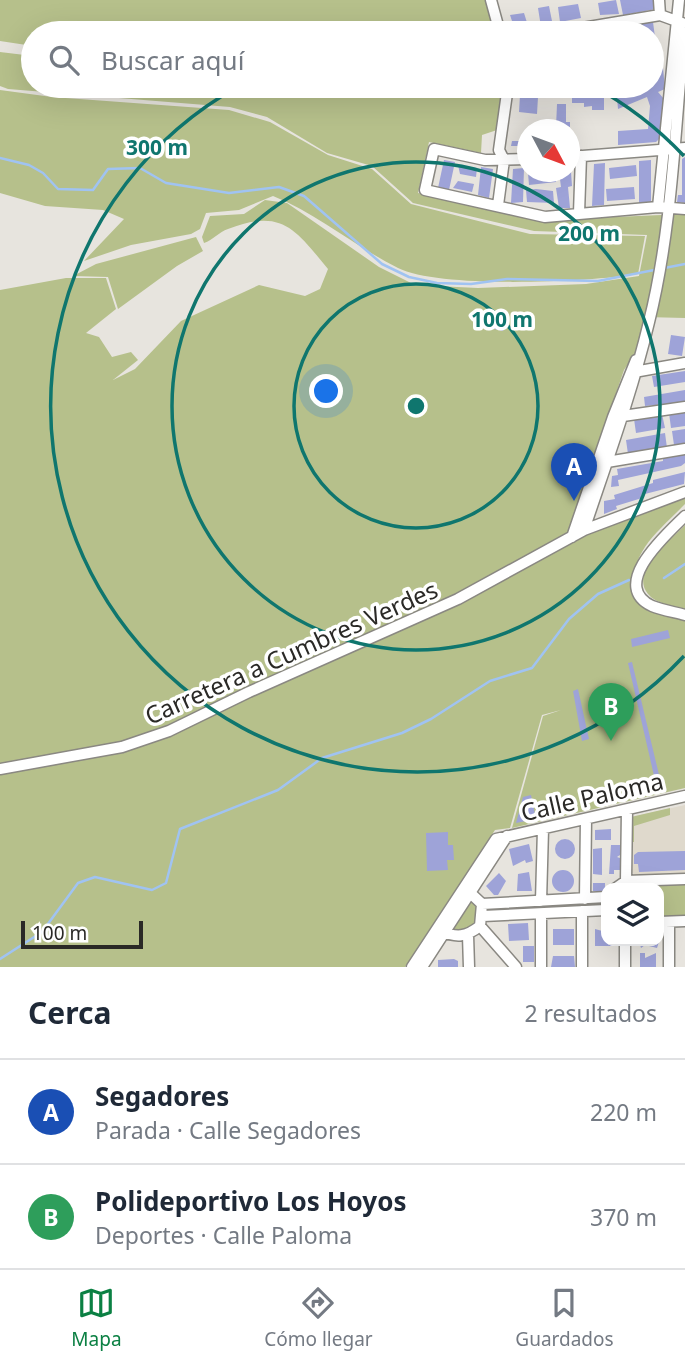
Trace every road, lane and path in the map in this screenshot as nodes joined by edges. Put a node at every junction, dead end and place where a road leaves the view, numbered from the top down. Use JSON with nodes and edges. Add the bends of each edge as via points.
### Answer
{"nodes":[{"id":1,"x":491,"y":0,"type":"edge"},
{"id":2,"x":659,"y":0,"type":"edge"},
{"id":3,"x":679,"y":0,"type":"edge"},
{"id":4,"x":660,"y":15,"type":"junction"},
{"id":5,"x":497,"y":21,"type":"edge"},
{"id":6,"x":624,"y":21,"type":"edge"},
{"id":7,"x":682,"y":24,"type":"edge"},
{"id":8,"x":506,"y":98,"type":"edge"},
{"id":9,"x":685,"y":148,"type":"edge"},
{"id":10,"x":668,"y":149,"type":"junction"},
{"id":11,"x":581,"y":156,"type":"joint"},
{"id":12,"x":517,"y":159,"type":"edge"},
{"id":13,"x":504,"y":160,"type":"junction"},
{"id":14,"x":498,"y":205,"type":"junction"},
{"id":15,"x":663,"y":207,"type":"junction"},
{"id":16,"x":685,"y":209,"type":"edge"},
{"id":17,"x":579,"y":214,"type":"junction"},
{"id":18,"x":685,"y":363,"type":"edge"},
{"id":19,"x":634,"y":372,"type":"junction"},
{"id":20,"x":685,"y":407,"type":"edge"},
{"id":21,"x":623,"y":416,"type":"junction"},
{"id":22,"x":685,"y":449,"type":"edge"},
{"id":23,"x":607,"y":462,"type":"junction"},
{"id":24,"x":685,"y":492,"type":"edge"},
{"id":25,"x":685,"y":516,"type":"edge"},
{"id":26,"x":584,"y":530,"type":"junction"},
{"id":27,"x":572,"y":537,"type":"junction"},
{"id":28,"x":685,"y":615,"type":"edge"},
{"id":29,"x":0,"y":769,"type":"edge"},
{"id":30,"x":685,"y":796,"type":"edge"},
{"id":31,"x":627,"y":810,"type":"junction"},
{"id":32,"x":586,"y":819,"type":"junction"},
{"id":33,"x":543,"y":829,"type":"junction"},
{"id":34,"x":685,"y":878,"type":"edge"},
{"id":35,"x":626,"y":881,"type":"junction"},
{"id":36,"x":623,"y":883,"type":"edge"},
{"id":37,"x":466,"y":889,"type":"junction"},
{"id":38,"x":601,"y":897,"type":"edge"},
{"id":39,"x":585,"y":899,"type":"junction"},
{"id":40,"x":541,"y":901,"type":"junction"},
{"id":41,"x":482,"y":904,"type":"junction"},
{"id":42,"x":601,"y":910,"type":"edge"},
{"id":43,"x":582,"y":911,"type":"junction"},
{"id":44,"x":541,"y":914,"type":"junction"},
{"id":45,"x":482,"y":921,"type":"junction"},
{"id":46,"x":685,"y":921,"type":"edge"},
{"id":47,"x":664,"y":922,"type":"edge"},
{"id":48,"x":440,"y":931,"type":"junction"},
{"id":49,"x":468,"y":935,"type":"junction"},
{"id":50,"x":625,"y":946,"type":"edge"},
{"id":51,"x":412,"y":967,"type":"edge"},
{"id":52,"x":422,"y":967,"type":"edge"},
{"id":53,"x":469,"y":967,"type":"edge"},
{"id":54,"x":516,"y":967,"type":"edge"},
{"id":55,"x":541,"y":967,"type":"edge"},
{"id":56,"x":582,"y":967,"type":"edge"},
{"id":57,"x":625,"y":967,"type":"edge"},
{"id":58,"x":669,"y":967,"type":"edge"}],
"edges":[{"from":1,"to":5,"type":"street"},
{"from":2,"to":4,"type":"street"},
{"from":3,"to":7,"type":"street"},
{"from":4,"to":6,"type":"street"},
{"from":4,"to":7,"type":"street"},
{"from":7,"to":10,"type":"street"},
{"from":8,"to":13,"type":"street","via":[[499,150]]},
{"from":9,"to":10,"type":"street"},
{"from":10,"to":11,"type":"street"},
{"from":10,"to":15,"type":"street"},
{"from":11,"to":17,"type":"street"},
{"from":12,"to":13,"type":"street"},
{"from":13,"to":14,"type":"street"},
{"from":13,"to":14,"type":"street","via":[[434,149],[425,190]]},
{"from":14,"to":17,"type":"street","via":[[545,217]]},
{"from":15,"to":16,"type":"street"},
{"from":15,"to":17,"type":"street"},
{"from":15,"to":19,"type":"street","via":[[666,232],[650,320]]},
{"from":18,"to":19,"type":"street"},
{"from":19,"to":21,"type":"street"},
{"from":19,"to":27,"type":"street"},
{"from":20,"to":21,"type":"street"},
{"from":21,"to":23,"type":"street"},
{"from":22,"to":23,"type":"street"},
{"from":23,"to":26,"type":"street"},
{"from":24,"to":26,"type":"street","name":"Carretera a Cumbres Verdes"},
{"from":25,"to":28,"type":"street","via":[[642,562],[638,587],[652,606]]},
{"from":26,"to":27,"type":"street","name":"Carretera a Cumbres Verdes"},
{"from":27,"to":29,"type":"street","name":"Carretera a Cumbres Verdes","via":[[448,604],[169,731],[122,747]]},
{"from":30,"to":31,"type":"street","name":"Calle Paloma"},
{"from":31,"to":32,"type":"street","name":"Calle Paloma"},
{"from":31,"to":35,"type":"street"},
{"from":32,"to":33,"type":"street","name":"Calle Paloma"},
{"from":32,"to":39,"type":"street"},
{"from":33,"to":37,"type":"street","name":"Calle Paloma","via":[[496,839]]},
{"from":33,"to":40,"type":"street"},
{"from":34,"to":35,"type":"street"},
{"from":35,"to":36,"type":"street"},
{"from":37,"to":41,"type":"street"},
{"from":37,"to":48,"type":"street"},
{"from":38,"to":39,"type":"street"},
{"from":39,"to":40,"type":"street"},
{"from":40,"to":41,"type":"street"},
{"from":41,"to":45,"type":"street"},
{"from":42,"to":43,"type":"street"},
{"from":43,"to":44,"type":"street"},
{"from":43,"to":56,"type":"street"},
{"from":44,"to":45,"type":"street"},
{"from":44,"to":55,"type":"street"},
{"from":45,"to":49,"type":"street"},
{"from":45,"to":54,"type":"street"},
{"from":46,"to":47,"type":"street"},
{"from":47,"to":58,"type":"street"},
{"from":48,"to":49,"type":"street","via":[[456,937]]},
{"from":48,"to":51,"type":"street"},
{"from":48,"to":52,"type":"street"},
{"from":49,"to":53,"type":"street"},
{"from":50,"to":57,"type":"street"}]}
